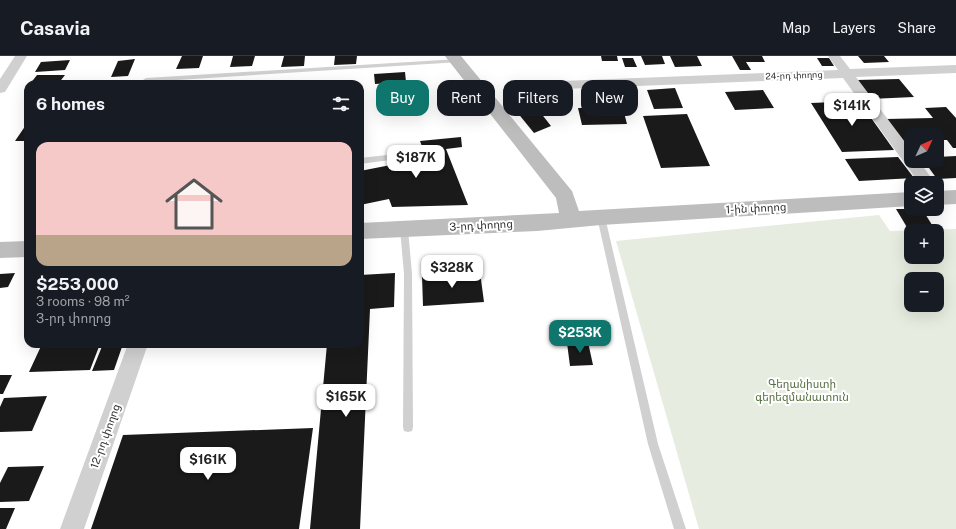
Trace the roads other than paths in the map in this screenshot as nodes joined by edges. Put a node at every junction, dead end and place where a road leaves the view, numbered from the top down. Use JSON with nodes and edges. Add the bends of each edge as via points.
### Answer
{"nodes":[{"id":1,"x":21,"y":56,"type":"edge"},
{"id":2,"x":834,"y":56,"type":"edge"},
{"id":3,"x":455,"y":59,"type":"edge"},
{"id":4,"x":956,"y":69,"type":"edge"},
{"id":5,"x":847,"y":73,"type":"junction"},
{"id":6,"x":146,"y":80,"type":"dead end"},
{"id":7,"x":573,"y":84,"type":"edge"},
{"id":8,"x":0,"y":89,"type":"edge"},
{"id":9,"x":904,"y":151,"type":"edge"},
{"id":10,"x":387,"y":158,"type":"dead end"},
{"id":11,"x":364,"y":161,"type":"edge"},
{"id":12,"x":917,"y":168,"type":"edge"},
{"id":13,"x":924,"y":176,"type":"edge"},
{"id":14,"x":904,"y":199,"type":"edge"},
{"id":15,"x":601,"y":217,"type":"junction"},
{"id":16,"x":571,"y":220,"type":"junction"},
{"id":17,"x":404,"y":229,"type":"junction"},
{"id":18,"x":364,"y":231,"type":"edge"},
{"id":19,"x":24,"y":248,"type":"edge"},
{"id":20,"x":0,"y":250,"type":"edge"},
{"id":21,"x":137,"y":348,"type":"edge"},
{"id":22,"x":408,"y":427,"type":"dead end"},
{"id":23,"x":72,"y":529,"type":"edge"},
{"id":24,"x":680,"y":529,"type":"edge"}],
"edges":[{"from":1,"to":8,"type":"street"},
{"from":2,"to":5,"type":"street"},
{"from":3,"to":6,"type":"lane"},
{"from":3,"to":16,"type":"main road","via":[[565,196]]},
{"from":4,"to":5,"type":"street","name":"24-րդ փողոց"},
{"from":5,"to":7,"type":"street","name":"24-րդ փողոց"},
{"from":5,"to":9,"type":"street"},
{"from":10,"to":11,"type":"lane"},
{"from":12,"to":13,"type":"street"},
{"from":14,"to":15,"type":"main road","name":"1-ին փողոց"},
{"from":15,"to":16,"type":"main road","name":"3-րդ փողոց"},
{"from":15,"to":24,"type":"lane","via":[[653,444]]},
{"from":16,"to":17,"type":"main road","name":"3-րդ փողոց"},
{"from":17,"to":18,"type":"main road","name":"3-րդ փողոց"},
{"from":17,"to":22,"type":"lane","via":[[408,274]]},
{"from":19,"to":20,"type":"main road"},
{"from":21,"to":23,"type":"street","name":"12-րդ փողոց"}]}
